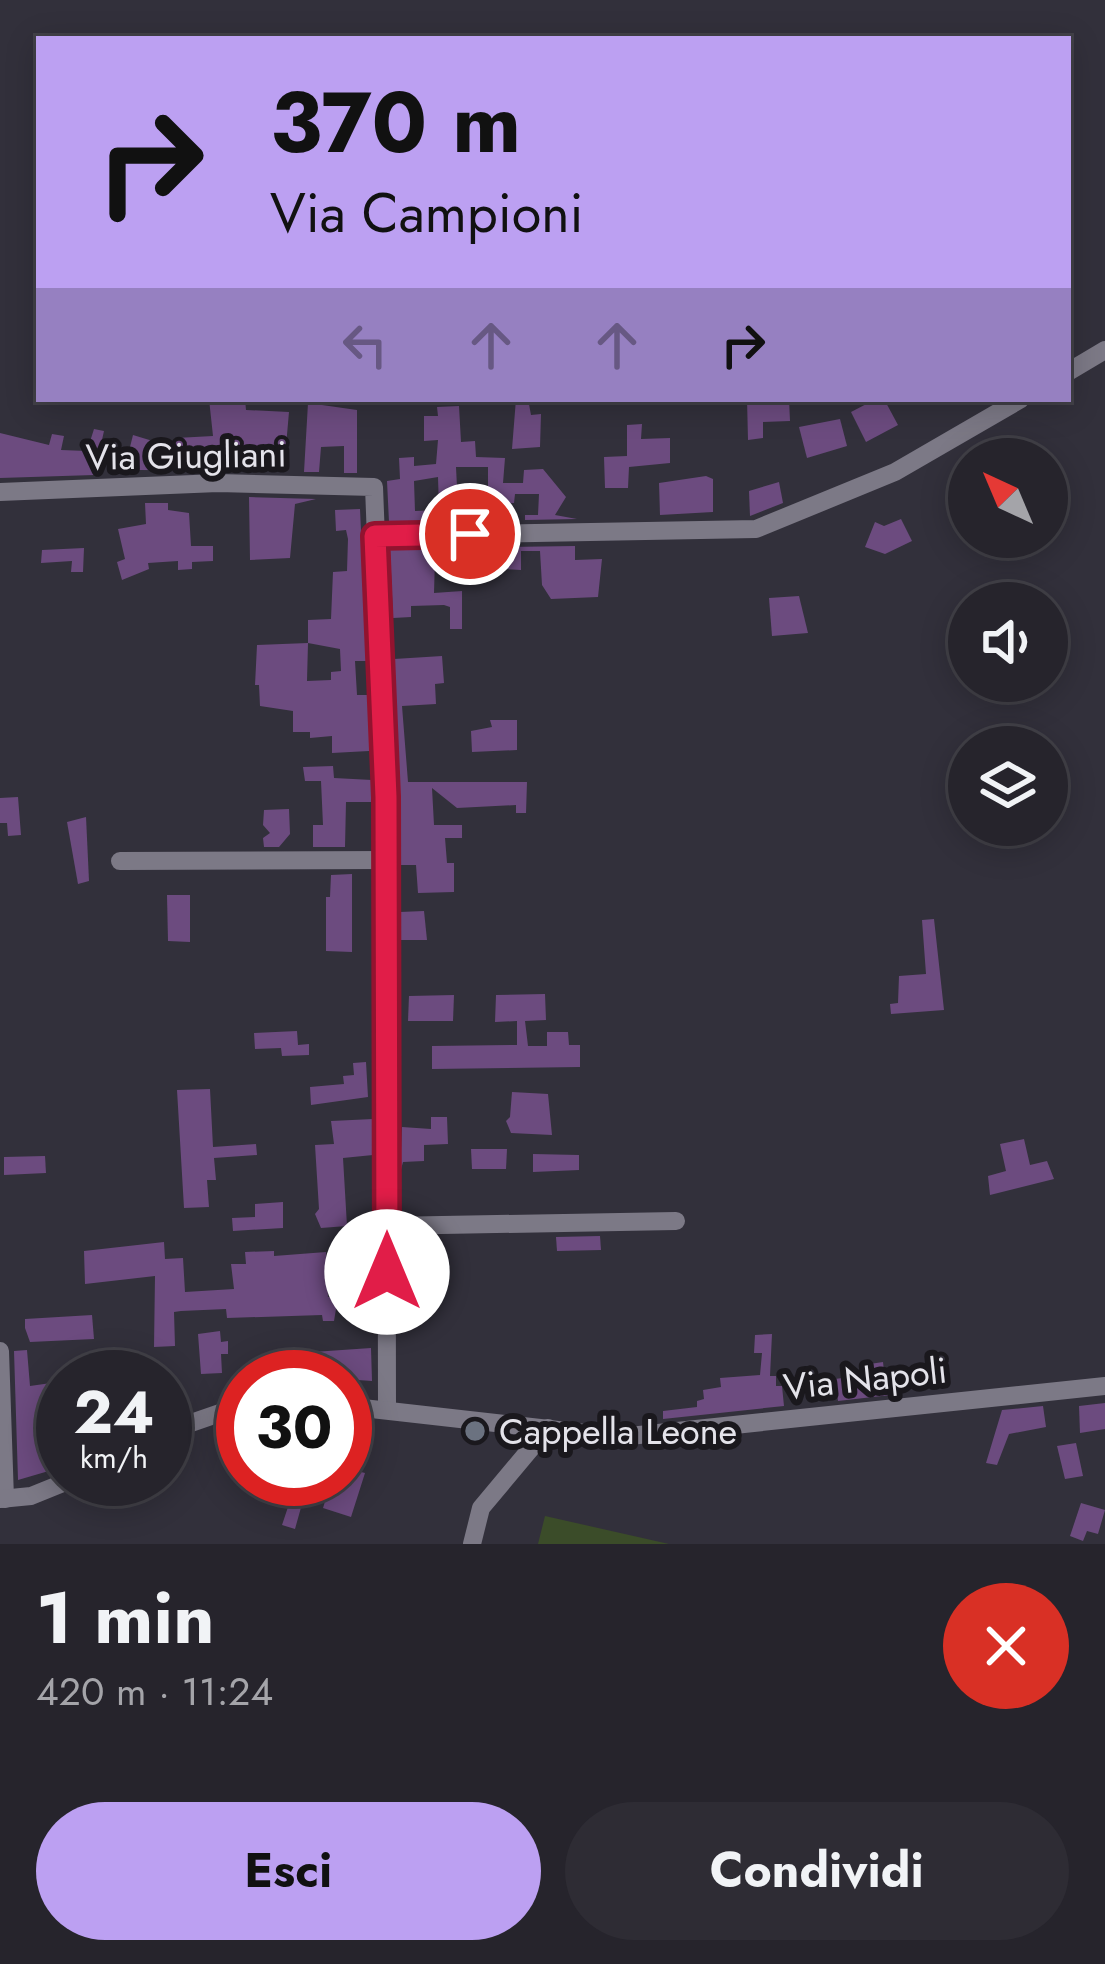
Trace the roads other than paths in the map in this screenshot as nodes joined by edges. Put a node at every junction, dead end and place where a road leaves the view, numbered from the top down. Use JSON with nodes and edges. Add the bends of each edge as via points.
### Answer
{"nodes":[{"id":1,"x":1105,"y":350,"type":"edge"},
{"id":2,"x":1071,"y":370,"type":"edge"},
{"id":3,"x":1016,"y":402,"type":"edge"},
{"id":4,"x":0,"y":492,"type":"edge"},
{"id":5,"x":375,"y":536,"type":"junction"},
{"id":6,"x":386,"y":860,"type":"junction"},
{"id":7,"x":120,"y":861,"type":"dead end"},
{"id":8,"x":676,"y":1221,"type":"dead end"},
{"id":9,"x":387,"y":1226,"type":"junction"},
{"id":10,"x":0,"y":1351,"type":"edge"},
{"id":11,"x":1105,"y":1386,"type":"edge"},
{"id":12,"x":372,"y":1408,"type":"edge"},
{"id":13,"x":387,"y":1409,"type":"junction"},
{"id":14,"x":548,"y":1428,"type":"junction"},
{"id":15,"x":36,"y":1494,"type":"edge"},
{"id":16,"x":3,"y":1499,"type":"edge"},
{"id":17,"x":472,"y":1544,"type":"edge"}],
"edges":[{"from":1,"to":2,"type":"street"},
{"from":3,"to":5,"type":"street","via":[[895,472],[757,529]]},
{"from":4,"to":5,"type":"street","name":"Via Giugliani","via":[[218,483],[374,487]]},
{"from":5,"to":6,"type":"street"},
{"from":6,"to":7,"type":"street"},
{"from":6,"to":9,"type":"street"},
{"from":8,"to":9,"type":"street"},
{"from":9,"to":13,"type":"street"},
{"from":10,"to":16,"type":"street"},
{"from":11,"to":14,"type":"street","name":"Via Napoli","via":[[620,1437]]},
{"from":12,"to":13,"type":"street","name":"Via Napoli"},
{"from":13,"to":14,"type":"street","name":"Via Napoli"},
{"from":14,"to":17,"type":"street","via":[[481,1508]]},
{"from":15,"to":16,"type":"street"}]}
